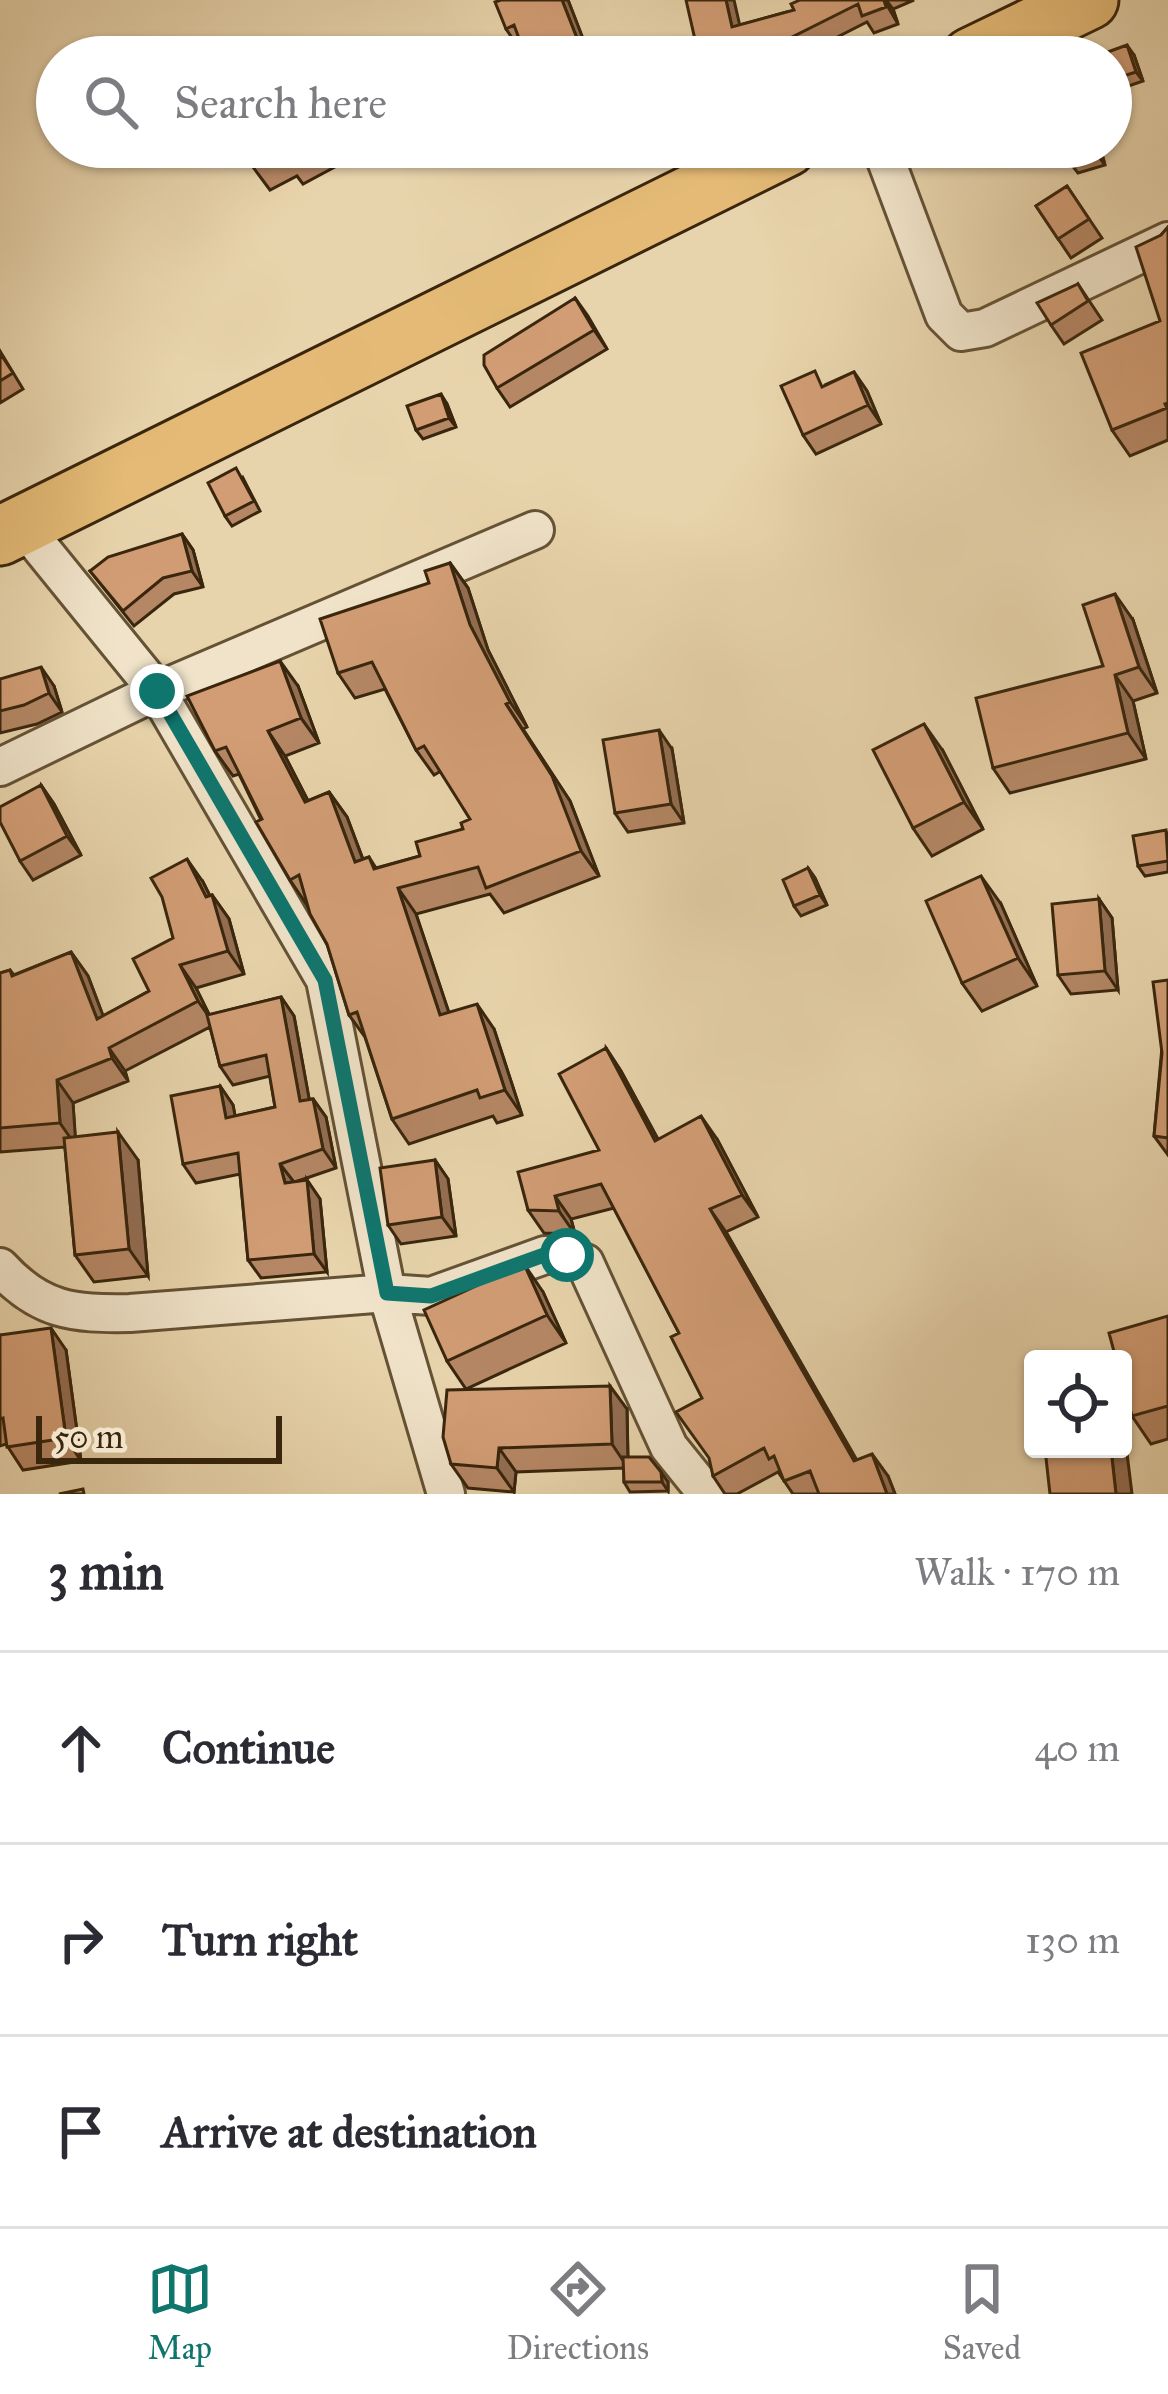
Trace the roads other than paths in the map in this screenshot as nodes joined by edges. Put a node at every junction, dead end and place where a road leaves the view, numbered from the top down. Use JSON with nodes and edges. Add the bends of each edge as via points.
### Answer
{"nodes":[{"id":1,"x":1089,"y":0,"type":"edge"},
{"id":2,"x":1014,"y":36,"type":"edge"},
{"id":3,"x":745,"y":168,"type":"edge"},
{"id":4,"x":889,"y":168,"type":"edge"},
{"id":5,"x":1168,"y":241,"type":"edge"},
{"id":6,"x":535,"y":530,"type":"dead end"},
{"id":7,"x":11,"y":531,"type":"edge"},
{"id":8,"x":157,"y":691,"type":"junction"},
{"id":9,"x":0,"y":767,"type":"edge"},
{"id":10,"x":0,"y":1268,"type":"edge"},
{"id":11,"x":387,"y":1293,"type":"junction"},
{"id":12,"x":446,"y":1494,"type":"edge"},
{"id":13,"x":707,"y":1494,"type":"edge"}],
"edges":[{"from":1,"to":2,"type":"main road"},
{"from":3,"to":7,"type":"main road"},
{"from":4,"to":5,"type":"street","via":[[944,315],[961,332]]},
{"from":6,"to":8,"type":"street"},
{"from":7,"to":8,"type":"street"},
{"from":8,"to":9,"type":"street"},
{"from":8,"to":11,"type":"street","via":[[325,980]]},
{"from":10,"to":11,"type":"street","via":[[22,1291],[91,1314]]},
{"from":11,"to":12,"type":"street"},
{"from":11,"to":13,"type":"street","via":[[431,1296],[544,1255],[586,1263],[669,1447]]}]}
